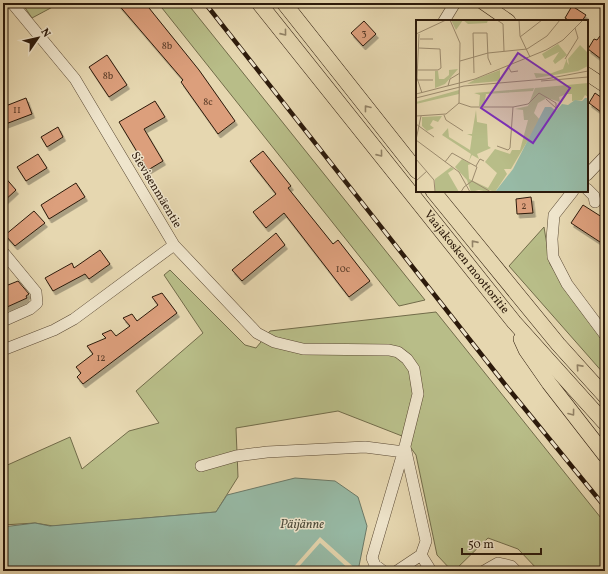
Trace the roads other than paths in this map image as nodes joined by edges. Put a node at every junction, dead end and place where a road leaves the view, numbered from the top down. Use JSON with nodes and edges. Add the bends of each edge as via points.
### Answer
{"nodes":[{"id":1,"x":12,"y":3,"type":"edge"},
{"id":2,"x":259,"y":3,"type":"edge"},
{"id":3,"x":284,"y":3,"type":"edge"},
{"id":4,"x":455,"y":3,"type":"edge"},
{"id":5,"x":483,"y":3,"type":"edge"},
{"id":6,"x":445,"y":20,"type":"edge"},
{"id":7,"x":508,"y":20,"type":"edge"},
{"id":8,"x":588,"y":75,"type":"edge"},
{"id":9,"x":605,"y":86,"type":"edge"},
{"id":10,"x":605,"y":156,"type":"edge"},
{"id":11,"x":416,"y":170,"type":"edge"},
{"id":12,"x":588,"y":174,"type":"edge"},
{"id":13,"x":588,"y":190,"type":"edge"},
{"id":14,"x":433,"y":192,"type":"edge"},
{"id":15,"x":572,"y":192,"type":"edge"},
{"id":16,"x":595,"y":202,"type":"dead end"},
{"id":17,"x":174,"y":245,"type":"junction"},
{"id":18,"x":3,"y":252,"type":"edge"},
{"id":19,"x":3,"y":321,"type":"edge"},
{"id":20,"x":514,"y":322,"type":"junction"},
{"id":21,"x":605,"y":335,"type":"edge"},
{"id":22,"x":3,"y":350,"type":"edge"},
{"id":23,"x":605,"y":396,"type":"edge"},
{"id":24,"x":605,"y":423,"type":"edge"},
{"id":25,"x":404,"y":449,"type":"junction"},
{"id":26,"x":605,"y":455,"type":"edge"},
{"id":27,"x":201,"y":466,"type":"dead end"},
{"id":28,"x":421,"y":555,"type":"junction"},
{"id":29,"x":383,"y":571,"type":"edge"},
{"id":30,"x":397,"y":571,"type":"edge"},
{"id":31,"x":431,"y":571,"type":"edge"},
{"id":32,"x":484,"y":571,"type":"edge"},
{"id":33,"x":516,"y":571,"type":"edge"}],
"edges":[{"from":1,"to":17,"type":"street","name":"Sievisenmäentie","via":[[75,79]]},
{"from":2,"to":20,"type":"highway","name":"Vaajakosken moottoritie","one_way":true},
{"from":11,"to":3,"type":"highway","one_way":true},
{"from":4,"to":6,"type":"street"},
{"from":5,"to":7,"type":"main road"},
{"from":8,"to":9,"type":"main road"},
{"from":10,"to":12,"type":"street"},
{"from":13,"to":16,"type":"street","via":[[594,196]]},
{"from":23,"to":14,"type":"highway","name":"Vaajakosken moottoritie","one_way":true,"via":[[558,344]]},
{"from":15,"to":21,"type":"street","via":[[554,215],[552,248],[555,263],[567,284]]},
{"from":17,"to":22,"type":"street","name":"Sievisenmäentie","via":[[74,319],[54,330]]},
{"from":17,"to":25,"type":"street","via":[[257,333],[274,342],[303,349],[389,350],[398,352],[407,359],[414,369],[418,394]]},
{"from":18,"to":19,"type":"street","via":[[36,292],[37,303],[30,309]]},
{"from":20,"to":24,"type":"highway","name":"Vaajakosken moottoritie"},
{"from":20,"to":26,"type":"highway","one_way":true,"via":[[526,350]]},
{"from":25,"to":27,"type":"street","via":[[365,447],[267,452],[236,456]]},
{"from":25,"to":28,"type":"street","via":[[426,541]]},
{"from":25,"to":29,"type":"street","via":[[372,558],[375,566]]},
{"from":28,"to":30,"type":"street"},
{"from":28,"to":31,"type":"street"},
{"from":32,"to":33,"type":"street","via":[[498,563],[511,566]]}]}
